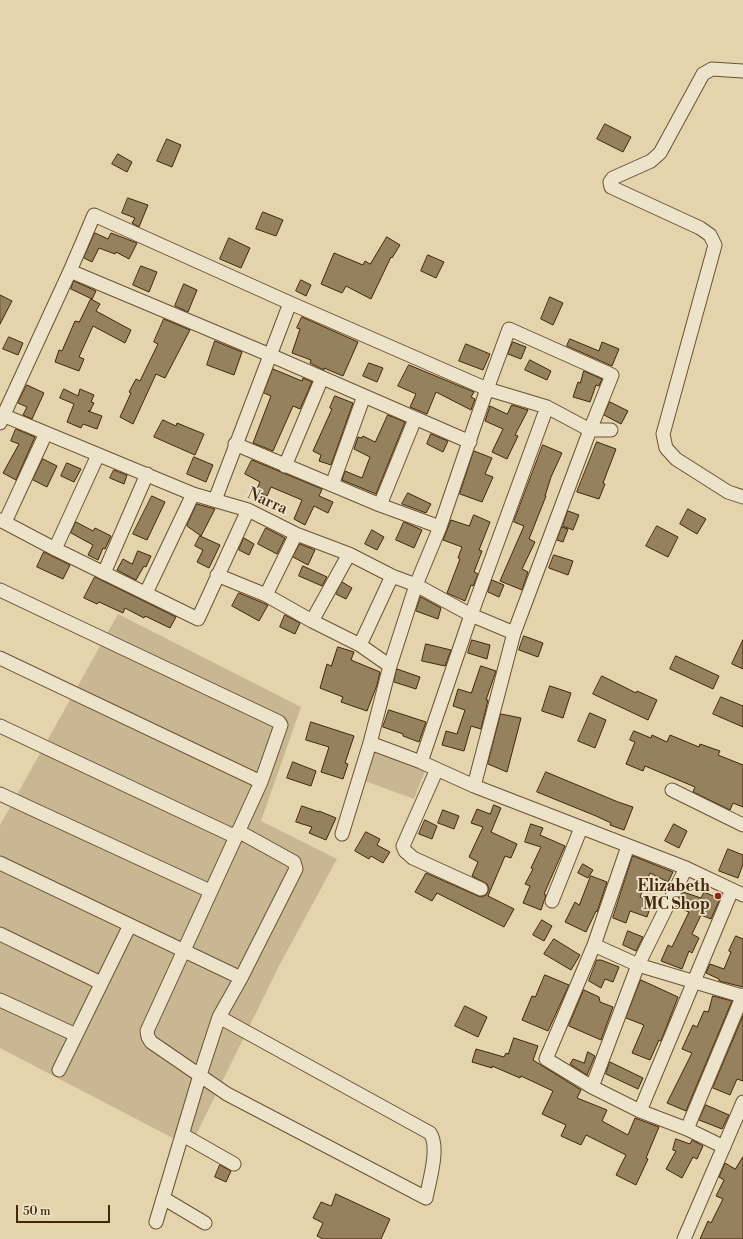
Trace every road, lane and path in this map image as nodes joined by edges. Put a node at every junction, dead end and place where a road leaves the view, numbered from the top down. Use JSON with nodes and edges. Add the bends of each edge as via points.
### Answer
{"nodes":[{"id":1,"x":743,"y":71,"type":"edge"},
{"id":2,"x":70,"y":271,"type":"junction"},
{"id":3,"x":290,"y":303,"type":"junction"},
{"id":4,"x":270,"y":355,"type":"junction"},
{"id":5,"x":322,"y":378,"type":"junction"},
{"id":6,"x":487,"y":389,"type":"junction"},
{"id":7,"x":364,"y":396,"type":"junction"},
{"id":8,"x":547,"y":407,"type":"junction"},
{"id":9,"x":1,"y":417,"type":"edge"},
{"id":10,"x":415,"y":419,"type":"junction"},
{"id":11,"x":590,"y":430,"type":"junction"},
{"id":12,"x":611,"y":430,"type":"dead end"},
{"id":13,"x":46,"y":434,"type":"junction"},
{"id":14,"x":470,"y":442,"type":"junction"},
{"id":15,"x":235,"y":444,"type":"junction"},
{"id":16,"x":98,"y":455,"type":"junction"},
{"id":17,"x":285,"y":466,"type":"junction"},
{"id":18,"x":147,"y":474,"type":"junction"},
{"id":19,"x":332,"y":485,"type":"junction"},
{"id":20,"x":193,"y":494,"type":"junction"},
{"id":21,"x":743,"y":497,"type":"edge"},
{"id":22,"x":215,"y":500,"type":"junction"},
{"id":23,"x":380,"y":505,"type":"junction"},
{"id":24,"x":248,"y":510,"type":"junction"},
{"id":25,"x":2,"y":521,"type":"edge"},
{"id":26,"x":440,"y":528,"type":"junction"},
{"id":27,"x":296,"y":534,"type":"junction"},
{"id":28,"x":55,"y":549,"type":"junction"},
{"id":29,"x":349,"y":554,"type":"junction"},
{"id":30,"x":104,"y":573,"type":"junction"},
{"id":31,"x":217,"y":575,"type":"junction"},
{"id":32,"x":392,"y":576,"type":"junction"},
{"id":33,"x":416,"y":585,"type":"junction"},
{"id":34,"x":0,"y":590,"type":"edge"},
{"id":35,"x":146,"y":593,"type":"junction"},
{"id":36,"x":266,"y":595,"type":"junction"},
{"id":37,"x":471,"y":615,"type":"junction"},
{"id":38,"x":312,"y":621,"type":"junction"},
{"id":39,"x":514,"y":632,"type":"junction"},
{"id":40,"x":360,"y":645,"type":"junction"},
{"id":41,"x":0,"y":658,"type":"edge"},
{"id":42,"x":390,"y":666,"type":"junction"},
{"id":43,"x":0,"y":726,"type":"edge"},
{"id":44,"x":370,"y":743,"type":"junction"},
{"id":45,"x":421,"y":762,"type":"junction"},
{"id":46,"x":437,"y":769,"type":"junction"},
{"id":47,"x":261,"y":782,"type":"junction"},
{"id":48,"x":474,"y":786,"type":"junction"},
{"id":49,"x":672,"y":790,"type":"dead end"},
{"id":50,"x":0,"y":794,"type":"edge"},
{"id":51,"x":743,"y":825,"type":"edge"},
{"id":52,"x":582,"y":828,"type":"junction"},
{"id":53,"x":237,"y":834,"type":"junction"},
{"id":54,"x":342,"y":834,"type":"dead end"},
{"id":55,"x":628,"y":846,"type":"junction"},
{"id":56,"x":0,"y":863,"type":"edge"},
{"id":57,"x":686,"y":868,"type":"junction"},
{"id":58,"x":481,"y":889,"type":"dead end"},
{"id":59,"x":210,"y":892,"type":"junction"},
{"id":60,"x":738,"y":892,"type":"edge"},
{"id":61,"x":552,"y":901,"type":"dead end"},
{"id":62,"x":130,"y":925,"type":"junction"},
{"id":63,"x":0,"y":934,"type":"edge"},
{"id":64,"x":594,"y":945,"type":"junction"},
{"id":65,"x":184,"y":950,"type":"junction"},
{"id":66,"x":638,"y":965,"type":"junction"},
{"id":67,"x":241,"y":978,"type":"junction"},
{"id":68,"x":694,"y":981,"type":"junction"},
{"id":69,"x":101,"y":983,"type":"junction"},
{"id":70,"x":743,"y":996,"type":"edge"},
{"id":71,"x":0,"y":1000,"type":"edge"},
{"id":72,"x":219,"y":1018,"type":"junction"},
{"id":73,"x":76,"y":1035,"type":"junction"},
{"id":74,"x":59,"y":1070,"type":"dead end"},
{"id":75,"x":200,"y":1075,"type":"junction"},
{"id":76,"x":592,"y":1087,"type":"junction"},
{"id":77,"x":743,"y":1102,"type":"edge"},
{"id":78,"x":640,"y":1111,"type":"junction"},
{"id":79,"x":687,"y":1129,"type":"junction"},
{"id":80,"x":183,"y":1135,"type":"junction"},
{"id":81,"x":724,"y":1148,"type":"junction"},
{"id":82,"x":234,"y":1164,"type":"dead end"},
{"id":83,"x":163,"y":1198,"type":"junction"},
{"id":84,"x":156,"y":1222,"type":"dead end"},
{"id":85,"x":205,"y":1223,"type":"dead end"},
{"id":86,"x":684,"y":1239,"type":"edge"}],
"edges":[{"from":1,"to":21,"type":"street","via":[[712,69],[703,74],[660,153],[651,161],[613,178],[610,182],[611,187],[700,228],[710,234],[715,245],[663,434],[666,448],[676,459],[728,492]]},
{"from":2,"to":3,"type":"street","via":[[94,215]]},
{"from":2,"to":4,"type":"street"},
{"from":2,"to":9,"type":"street"},
{"from":3,"to":4,"type":"street"},
{"from":3,"to":6,"type":"street"},
{"from":4,"to":5,"type":"street"},
{"from":4,"to":15,"type":"street"},
{"from":5,"to":7,"type":"street"},
{"from":5,"to":17,"type":"street"},
{"from":6,"to":8,"type":"street"},
{"from":6,"to":11,"type":"street","via":[[509,329],[612,375]]},
{"from":6,"to":14,"type":"street"},
{"from":7,"to":10,"type":"street"},
{"from":7,"to":19,"type":"street"},
{"from":8,"to":11,"type":"street"},
{"from":8,"to":37,"type":"street"},
{"from":9,"to":13,"type":"street","name":"Narra"},
{"from":10,"to":14,"type":"street"},
{"from":10,"to":23,"type":"street"},
{"from":11,"to":12,"type":"street"},
{"from":11,"to":39,"type":"street"},
{"from":13,"to":16,"type":"street","name":"Narra"},
{"from":13,"to":25,"type":"street"},
{"from":14,"to":26,"type":"street"},
{"from":15,"to":17,"type":"street"},
{"from":15,"to":22,"type":"street"},
{"from":16,"to":18,"type":"street","name":"Narra"},
{"from":16,"to":28,"type":"street"},
{"from":17,"to":19,"type":"street"},
{"from":18,"to":20,"type":"street","name":"Narra"},
{"from":18,"to":30,"type":"street"},
{"from":19,"to":23,"type":"street"},
{"from":20,"to":22,"type":"street","name":"Narra"},
{"from":20,"to":35,"type":"street"},
{"from":22,"to":24,"type":"street","name":"Narra"},
{"from":23,"to":26,"type":"street"},
{"from":24,"to":27,"type":"street","name":"Narra"},
{"from":24,"to":31,"type":"street"},
{"from":25,"to":28,"type":"street"},
{"from":26,"to":33,"type":"street"},
{"from":27,"to":29,"type":"street","name":"Narra"},
{"from":27,"to":36,"type":"street"},
{"from":28,"to":30,"type":"street"},
{"from":29,"to":32,"type":"street","name":"Narra"},
{"from":29,"to":38,"type":"street"},
{"from":30,"to":35,"type":"street"},
{"from":31,"to":35,"type":"street","via":[[198,619]]},
{"from":31,"to":36,"type":"street"},
{"from":32,"to":33,"type":"street","name":"Narra"},
{"from":32,"to":40,"type":"street"},
{"from":33,"to":37,"type":"street","name":"Narra"},
{"from":33,"to":42,"type":"street"},
{"from":34,"to":47,"type":"street","via":[[279,722],[281,725]]},
{"from":36,"to":38,"type":"street"},
{"from":37,"to":39,"type":"street","name":"Narra"},
{"from":37,"to":45,"type":"street"},
{"from":38,"to":40,"type":"street"},
{"from":39,"to":48,"type":"street"},
{"from":40,"to":42,"type":"street"},
{"from":41,"to":47,"type":"street"},
{"from":42,"to":44,"type":"street"},
{"from":43,"to":53,"type":"street"},
{"from":44,"to":45,"type":"street"},
{"from":44,"to":54,"type":"street"},
{"from":45,"to":46,"type":"street"},
{"from":46,"to":48,"type":"street"},
{"from":46,"to":58,"type":"street","via":[[403,846],[413,858]]},
{"from":47,"to":53,"type":"street"},
{"from":48,"to":52,"type":"street"},
{"from":49,"to":51,"type":"street"},
{"from":50,"to":59,"type":"street"},
{"from":52,"to":55,"type":"street"},
{"from":52,"to":61,"type":"street"},
{"from":53,"to":59,"type":"street"},
{"from":53,"to":67,"type":"street","via":[[294,862],[296,869]]},
{"from":55,"to":57,"type":"street"},
{"from":55,"to":64,"type":"street"},
{"from":56,"to":62,"type":"street"},
{"from":57,"to":60,"type":"street"},
{"from":57,"to":66,"type":"street"},
{"from":59,"to":65,"type":"street"},
{"from":60,"to":68,"type":"street"},
{"from":62,"to":65,"type":"street"},
{"from":62,"to":69,"type":"street"},
{"from":63,"to":69,"type":"street"},
{"from":64,"to":66,"type":"street"},
{"from":64,"to":76,"type":"street","via":[[546,1059]]},
{"from":65,"to":67,"type":"street"},
{"from":65,"to":75,"type":"street","via":[[147,1031],[151,1042]]},
{"from":66,"to":68,"type":"street"},
{"from":66,"to":76,"type":"street"},
{"from":67,"to":72,"type":"street"},
{"from":68,"to":70,"type":"street"},
{"from":68,"to":78,"type":"street"},
{"from":69,"to":73,"type":"street"},
{"from":70,"to":79,"type":"street"},
{"from":71,"to":73,"type":"street"},
{"from":72,"to":75,"type":"street"},
{"from":72,"to":75,"type":"street","via":[[430,1133],[435,1148],[426,1198],[227,1094]]},
{"from":73,"to":74,"type":"street"},
{"from":75,"to":80,"type":"street"},
{"from":76,"to":78,"type":"street"},
{"from":77,"to":81,"type":"street"},
{"from":78,"to":79,"type":"street"},
{"from":79,"to":81,"type":"street"},
{"from":80,"to":82,"type":"street"},
{"from":80,"to":83,"type":"street"},
{"from":81,"to":86,"type":"street"},
{"from":83,"to":84,"type":"street"},
{"from":83,"to":85,"type":"street"}]}
